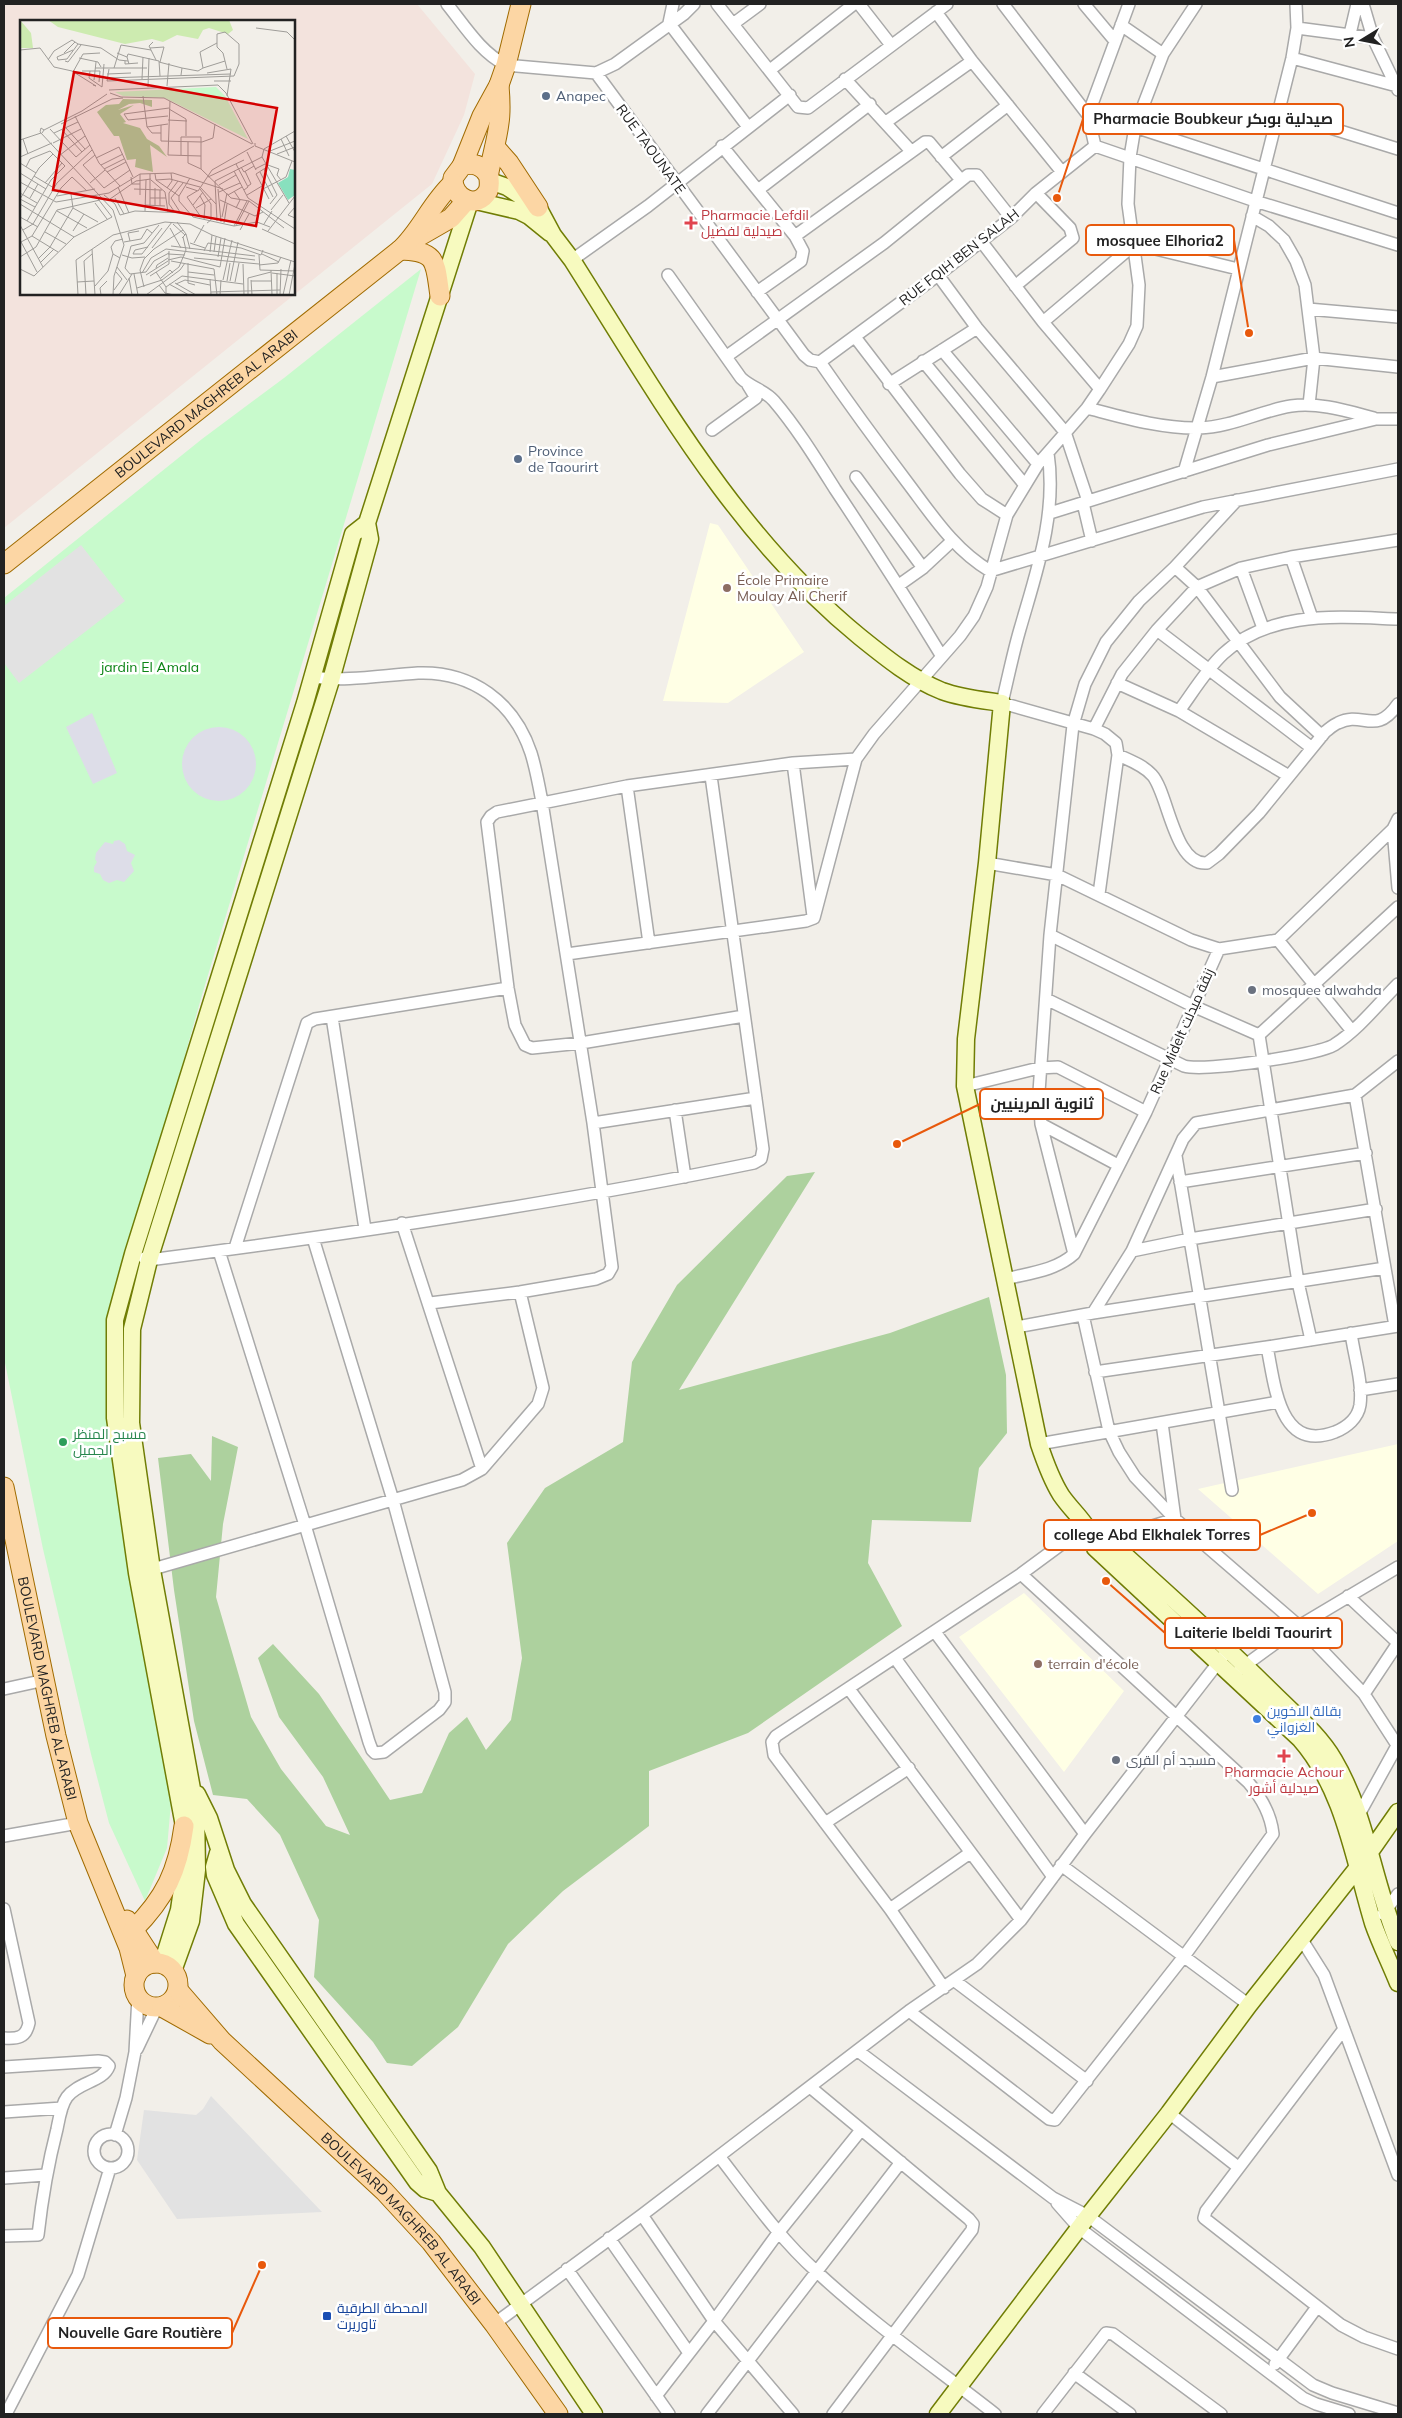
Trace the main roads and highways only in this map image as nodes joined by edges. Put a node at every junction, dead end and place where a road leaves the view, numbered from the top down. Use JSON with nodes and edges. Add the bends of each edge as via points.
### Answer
{"nodes":[{"id":1,"x":519,"y":5,"type":"edge"},
{"id":2,"x":499,"y":85,"type":"junction"},
{"id":3,"x":495,"y":147,"type":"junction"},
{"id":4,"x":462,"y":166,"type":"junction"},
{"id":5,"x":489,"y":178,"type":"junction"},
{"id":6,"x":453,"y":183,"type":"junction"},
{"id":7,"x":471,"y":201,"type":"junction"},
{"id":8,"x":538,"y":207,"type":"road end"},
{"id":9,"x":404,"y":246,"type":"junction"},
{"id":10,"x":440,"y":296,"type":"road end"},
{"id":11,"x":4,"y":564,"type":"edge"},
{"id":12,"x":4,"y":1487,"type":"edge"},
{"id":13,"x":9,"y":1537,"type":"edge"},
{"id":14,"x":184,"y":1826,"type":"road end"},
{"id":15,"x":104,"y":1886,"type":"junction"},
{"id":16,"x":134,"y":1930,"type":"junction"},
{"id":17,"x":163,"y":1966,"type":"junction"},
{"id":18,"x":136,"y":1976,"type":"junction"},
{"id":19,"x":178,"y":1990,"type":"junction"},
{"id":20,"x":160,"y":2007,"type":"junction"},
{"id":21,"x":222,"y":2041,"type":"junction"},
{"id":22,"x":558,"y":2414,"type":"edge"}],
"edges":[{"from":1,"to":2,"type":"main road"},
{"from":2,"to":3,"type":"main road","via":[[500,122]]},
{"from":2,"to":4,"type":"main road","via":[[482,116]]},
{"from":3,"to":5,"type":"main road"},
{"from":3,"to":8,"type":"main road"},
{"from":4,"to":5,"type":"main road","via":[[474,164],[485,170]]},
{"from":4,"to":6,"type":"main road"},
{"from":5,"to":7,"type":"main road","via":[[486,193]]},
{"from":6,"to":7,"type":"main road","via":[[457,194]]},
{"from":6,"to":9,"type":"main road","name":"BOULEVARD MAGHREB AL ARABI"},
{"from":7,"to":9,"type":"main road","name":"BOULEVARD MAGHREB AL ARABI","via":[[451,218]]},
{"from":9,"to":10,"type":"main road","via":[[430,257]]},
{"from":9,"to":11,"type":"main road","name":"BOULEVARD MAGHREB AL ARABI"},
{"from":12,"to":13,"type":"main road","name":"BOULEVARD MAGHREB AL ARABI"},
{"from":13,"to":15,"type":"main road","name":"BOULEVARD MAGHREB AL ARABI","via":[[78,1823]]},
{"from":14,"to":16,"type":"main road","via":[[179,1857],[168,1886]]},
{"from":15,"to":16,"type":"main road","name":"BOULEVARD MAGHREB AL ARABI"},
{"from":15,"to":18,"type":"main road","name":"BOULEVARD MAGHREB AL ARABI","via":[[129,1948]]},
{"from":16,"to":17,"type":"main road","name":"BOULEVARD MAGHREB AL ARABI"},
{"from":17,"to":18,"type":"main road","via":[[144,1967]]},
{"from":17,"to":19,"type":"main road","via":[[177,1977]]},
{"from":18,"to":20,"type":"main road","via":[[134,1987],[138,1997],[144,2004]]},
{"from":19,"to":20,"type":"main road","via":[[175,1997]]},
{"from":19,"to":21,"type":"main road","name":"BOULEVARD MAGHREB AL ARABI"},
{"from":20,"to":21,"type":"main road","name":"BOULEVARD MAGHREB AL ARABI"},
{"from":21,"to":22,"type":"main road","name":"BOULEVARD MAGHREB AL ARABI","via":[[400,2208],[436,2248]]}]}
